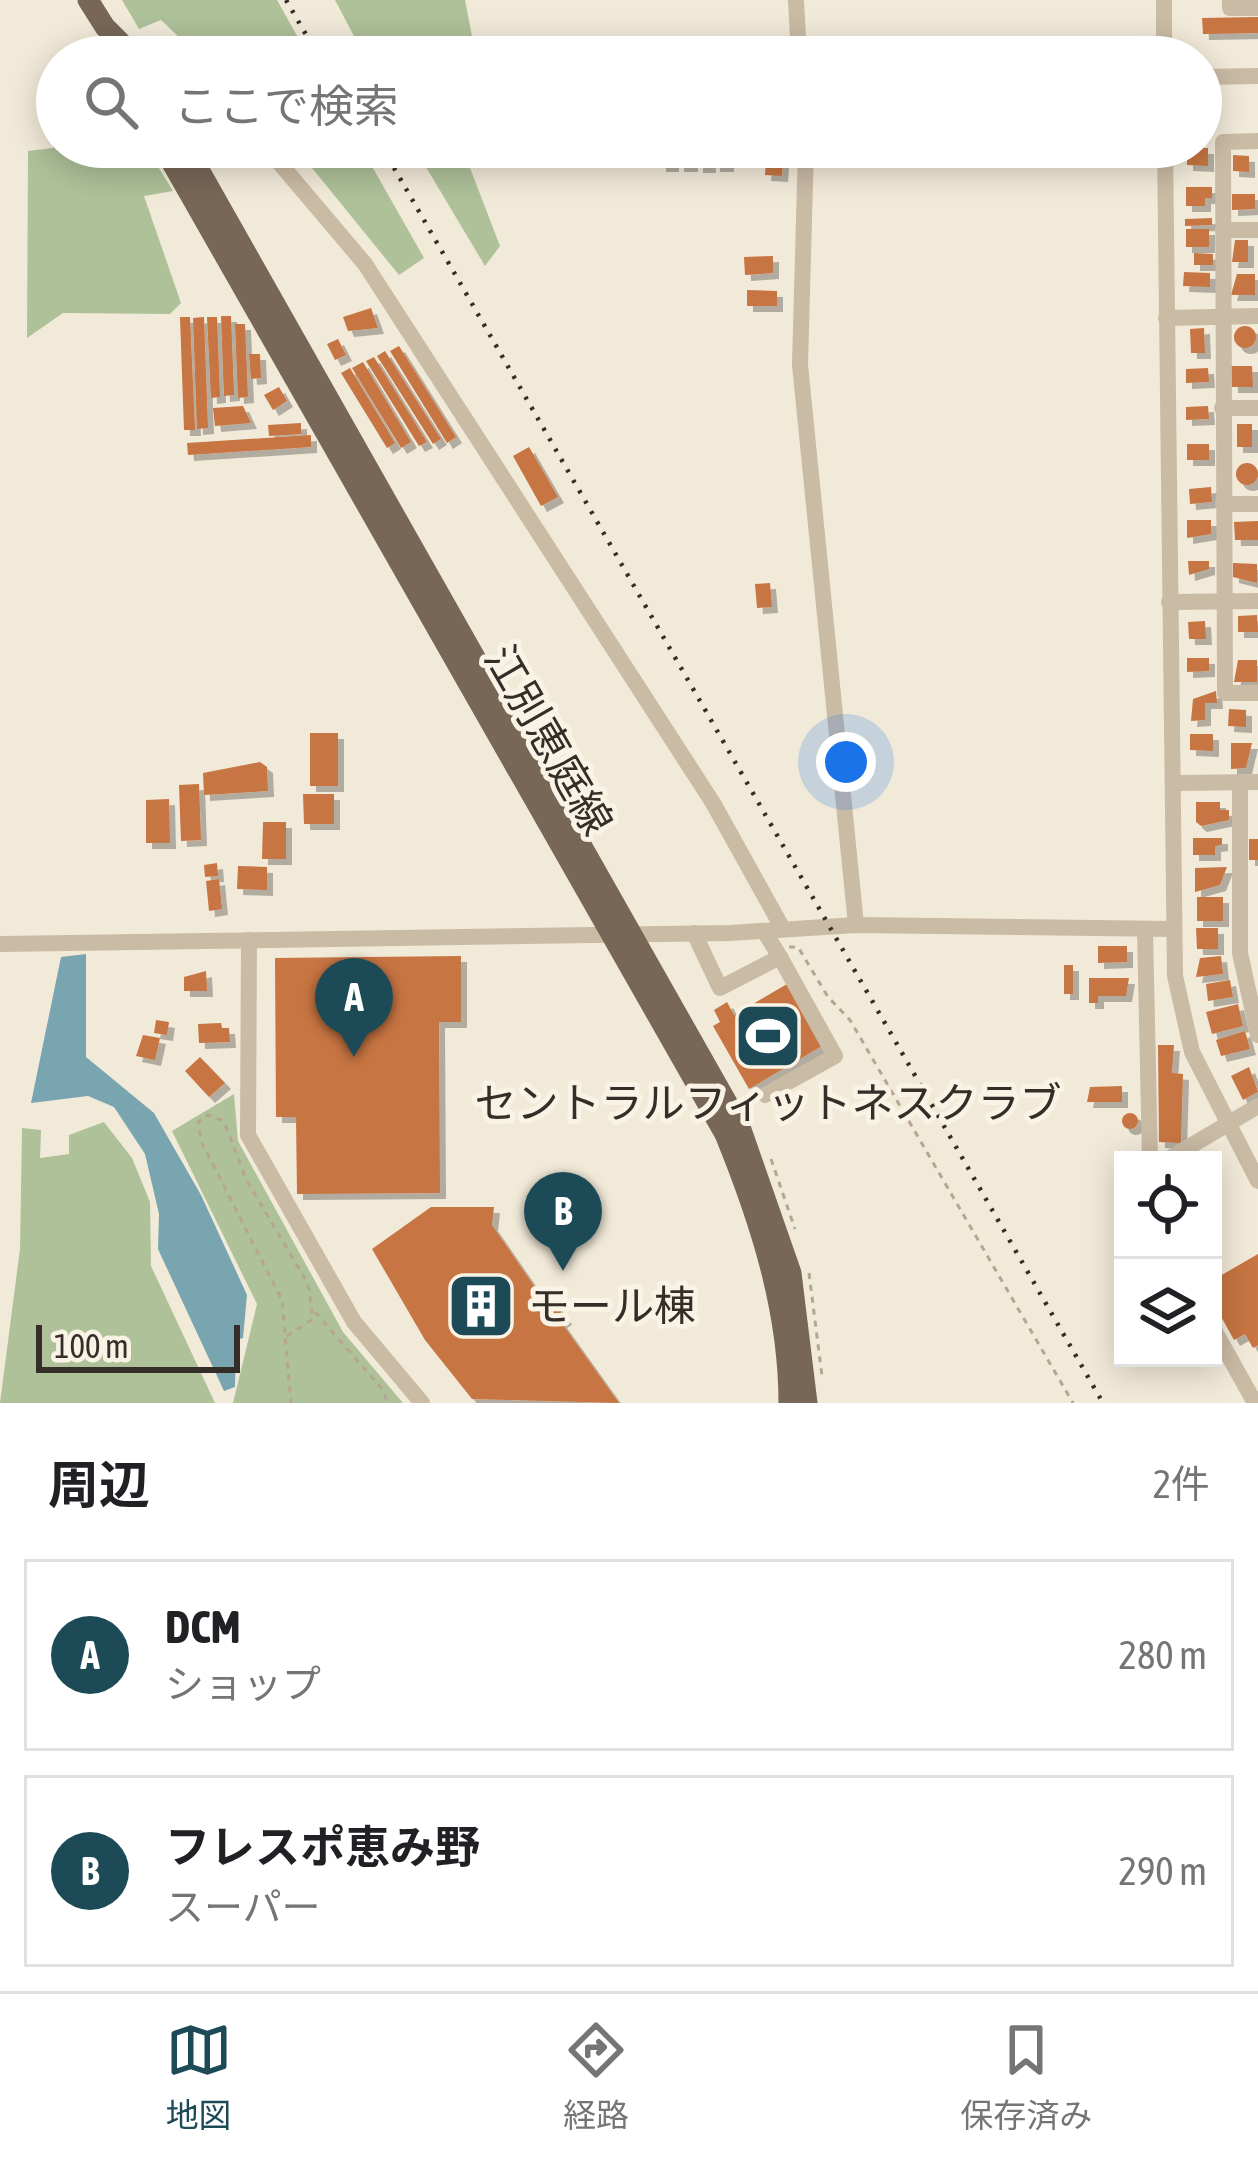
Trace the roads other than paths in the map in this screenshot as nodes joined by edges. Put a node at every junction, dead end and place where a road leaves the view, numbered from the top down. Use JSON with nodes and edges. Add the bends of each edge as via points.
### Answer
{"nodes":[{"id":1,"x":88,"y":0,"type":"edge"},
{"id":2,"x":796,"y":0,"type":"edge"},
{"id":3,"x":1164,"y":0,"type":"edge"},
{"id":4,"x":1230,"y":0,"type":"edge"},
{"id":5,"x":1258,"y":8,"type":"edge"},
{"id":6,"x":112,"y":36,"type":"edge"},
{"id":7,"x":799,"y":36,"type":"edge"},
{"id":8,"x":1164,"y":36,"type":"edge"},
{"id":9,"x":1222,"y":76,"type":"edge"},
{"id":10,"x":1258,"y":76,"type":"edge"},
{"id":11,"x":1258,"y":141,"type":"edge"},
{"id":12,"x":175,"y":168,"type":"edge"},
{"id":13,"x":198,"y":168,"type":"edge"},
{"id":14,"x":284,"y":168,"type":"edge"},
{"id":15,"x":805,"y":168,"type":"edge"},
{"id":16,"x":1165,"y":168,"type":"edge"},
{"id":17,"x":1223,"y":230,"type":"junction"},
{"id":18,"x":1258,"y":230,"type":"edge"},
{"id":19,"x":1258,"y":316,"type":"edge"},
{"id":20,"x":1221,"y":317,"type":"junction"},
{"id":21,"x":1166,"y":318,"type":"junction"},
{"id":22,"x":1222,"y":408,"type":"junction"},
{"id":23,"x":1258,"y":409,"type":"edge"},
{"id":24,"x":1222,"y":504,"type":"junction"},
{"id":25,"x":1258,"y":504,"type":"edge"},
{"id":26,"x":1223,"y":601,"type":"junction"},
{"id":27,"x":1258,"y":601,"type":"edge"},
{"id":28,"x":1169,"y":602,"type":"junction"},
{"id":29,"x":1258,"y":693,"type":"edge"},
{"id":30,"x":1173,"y":783,"type":"junction"},
{"id":31,"x":1249,"y":783,"type":"edge"},
{"id":32,"x":1258,"y":873,"type":"edge"},
{"id":33,"x":1238,"y":874,"type":"junction"},
{"id":34,"x":856,"y":926,"type":"junction"},
{"id":35,"x":1171,"y":928,"type":"junction"},
{"id":36,"x":1145,"y":930,"type":"junction"},
{"id":37,"x":694,"y":933,"type":"junction"},
{"id":38,"x":624,"y":935,"type":"junction"},
{"id":39,"x":249,"y":940,"type":"junction"},
{"id":40,"x":776,"y":941,"type":"junction"},
{"id":41,"x":8,"y":944,"type":"edge"},
{"id":42,"x":1254,"y":1009,"type":"edge"},
{"id":43,"x":1258,"y":1035,"type":"edge"},
{"id":44,"x":765,"y":1095,"type":"dead end"},
{"id":45,"x":1258,"y":1106,"type":"edge"},
{"id":46,"x":1226,"y":1124,"type":"junction"},
{"id":47,"x":1150,"y":1151,"type":"edge"},
{"id":48,"x":1182,"y":1151,"type":"edge"},
{"id":49,"x":1258,"y":1181,"type":"edge"},
{"id":50,"x":1222,"y":1344,"type":"edge"},
{"id":51,"x":422,"y":1403,"type":"edge"},
{"id":52,"x":789,"y":1403,"type":"edge"},
{"id":53,"x":807,"y":1403,"type":"edge"},
{"id":54,"x":1255,"y":1403,"type":"edge"}],
"edges":[{"from":1,"to":6,"type":"main road"},
{"from":2,"to":7,"type":"street"},
{"from":3,"to":8,"type":"street"},
{"from":4,"to":5,"type":"street","via":[[1230,8]]},
{"from":9,"to":10,"type":"street"},
{"from":11,"to":17,"type":"street","via":[[1223,142]]},
{"from":12,"to":38,"type":"main road","name":"江別恵庭線"},
{"from":13,"to":38,"type":"main road","name":"江別恵庭線"},
{"from":14,"to":40,"type":"street","via":[[365,264],[713,803]]},
{"from":15,"to":34,"type":"street","via":[[800,365]]},
{"from":16,"to":21,"type":"street"},
{"from":17,"to":18,"type":"street"},
{"from":17,"to":20,"type":"street"},
{"from":19,"to":20,"type":"street"},
{"from":20,"to":21,"type":"street"},
{"from":20,"to":22,"type":"street"},
{"from":21,"to":28,"type":"street"},
{"from":22,"to":23,"type":"street"},
{"from":22,"to":24,"type":"street"},
{"from":24,"to":25,"type":"street"},
{"from":24,"to":26,"type":"street"},
{"from":26,"to":27,"type":"street"},
{"from":26,"to":28,"type":"street"},
{"from":26,"to":29,"type":"street","via":[[1226,693]]},
{"from":28,"to":30,"type":"street"},
{"from":30,"to":31,"type":"street"},
{"from":30,"to":35,"type":"street"},
{"from":31,"to":33,"type":"street"},
{"from":32,"to":33,"type":"street"},
{"from":33,"to":42,"type":"street","via":[[1240,953]]},
{"from":34,"to":36,"type":"street"},
{"from":34,"to":40,"type":"street"},
{"from":35,"to":36,"type":"street"},
{"from":35,"to":46,"type":"street","via":[[1192,1052]]},
{"from":36,"to":47,"type":"street"},
{"from":37,"to":38,"type":"street"},
{"from":37,"to":40,"type":"street"},
{"from":37,"to":40,"type":"street","via":[[720,988]]},
{"from":38,"to":39,"type":"street"},
{"from":38,"to":52,"type":"main road","name":"江別恵庭線","via":[[725,1134],[758,1218],[775,1278]]},
{"from":38,"to":53,"type":"main road","name":"江別恵庭線","via":[[758,1166],[791,1273]]},
{"from":39,"to":41,"type":"street"},
{"from":39,"to":51,"type":"street","via":[[248,1135],[354,1322]]},
{"from":40,"to":44,"type":"street","via":[[835,1056]]},
{"from":42,"to":43,"type":"street"},
{"from":45,"to":46,"type":"street"},
{"from":46,"to":48,"type":"street"},
{"from":46,"to":49,"type":"street"},
{"from":50,"to":54,"type":"street"}]}
